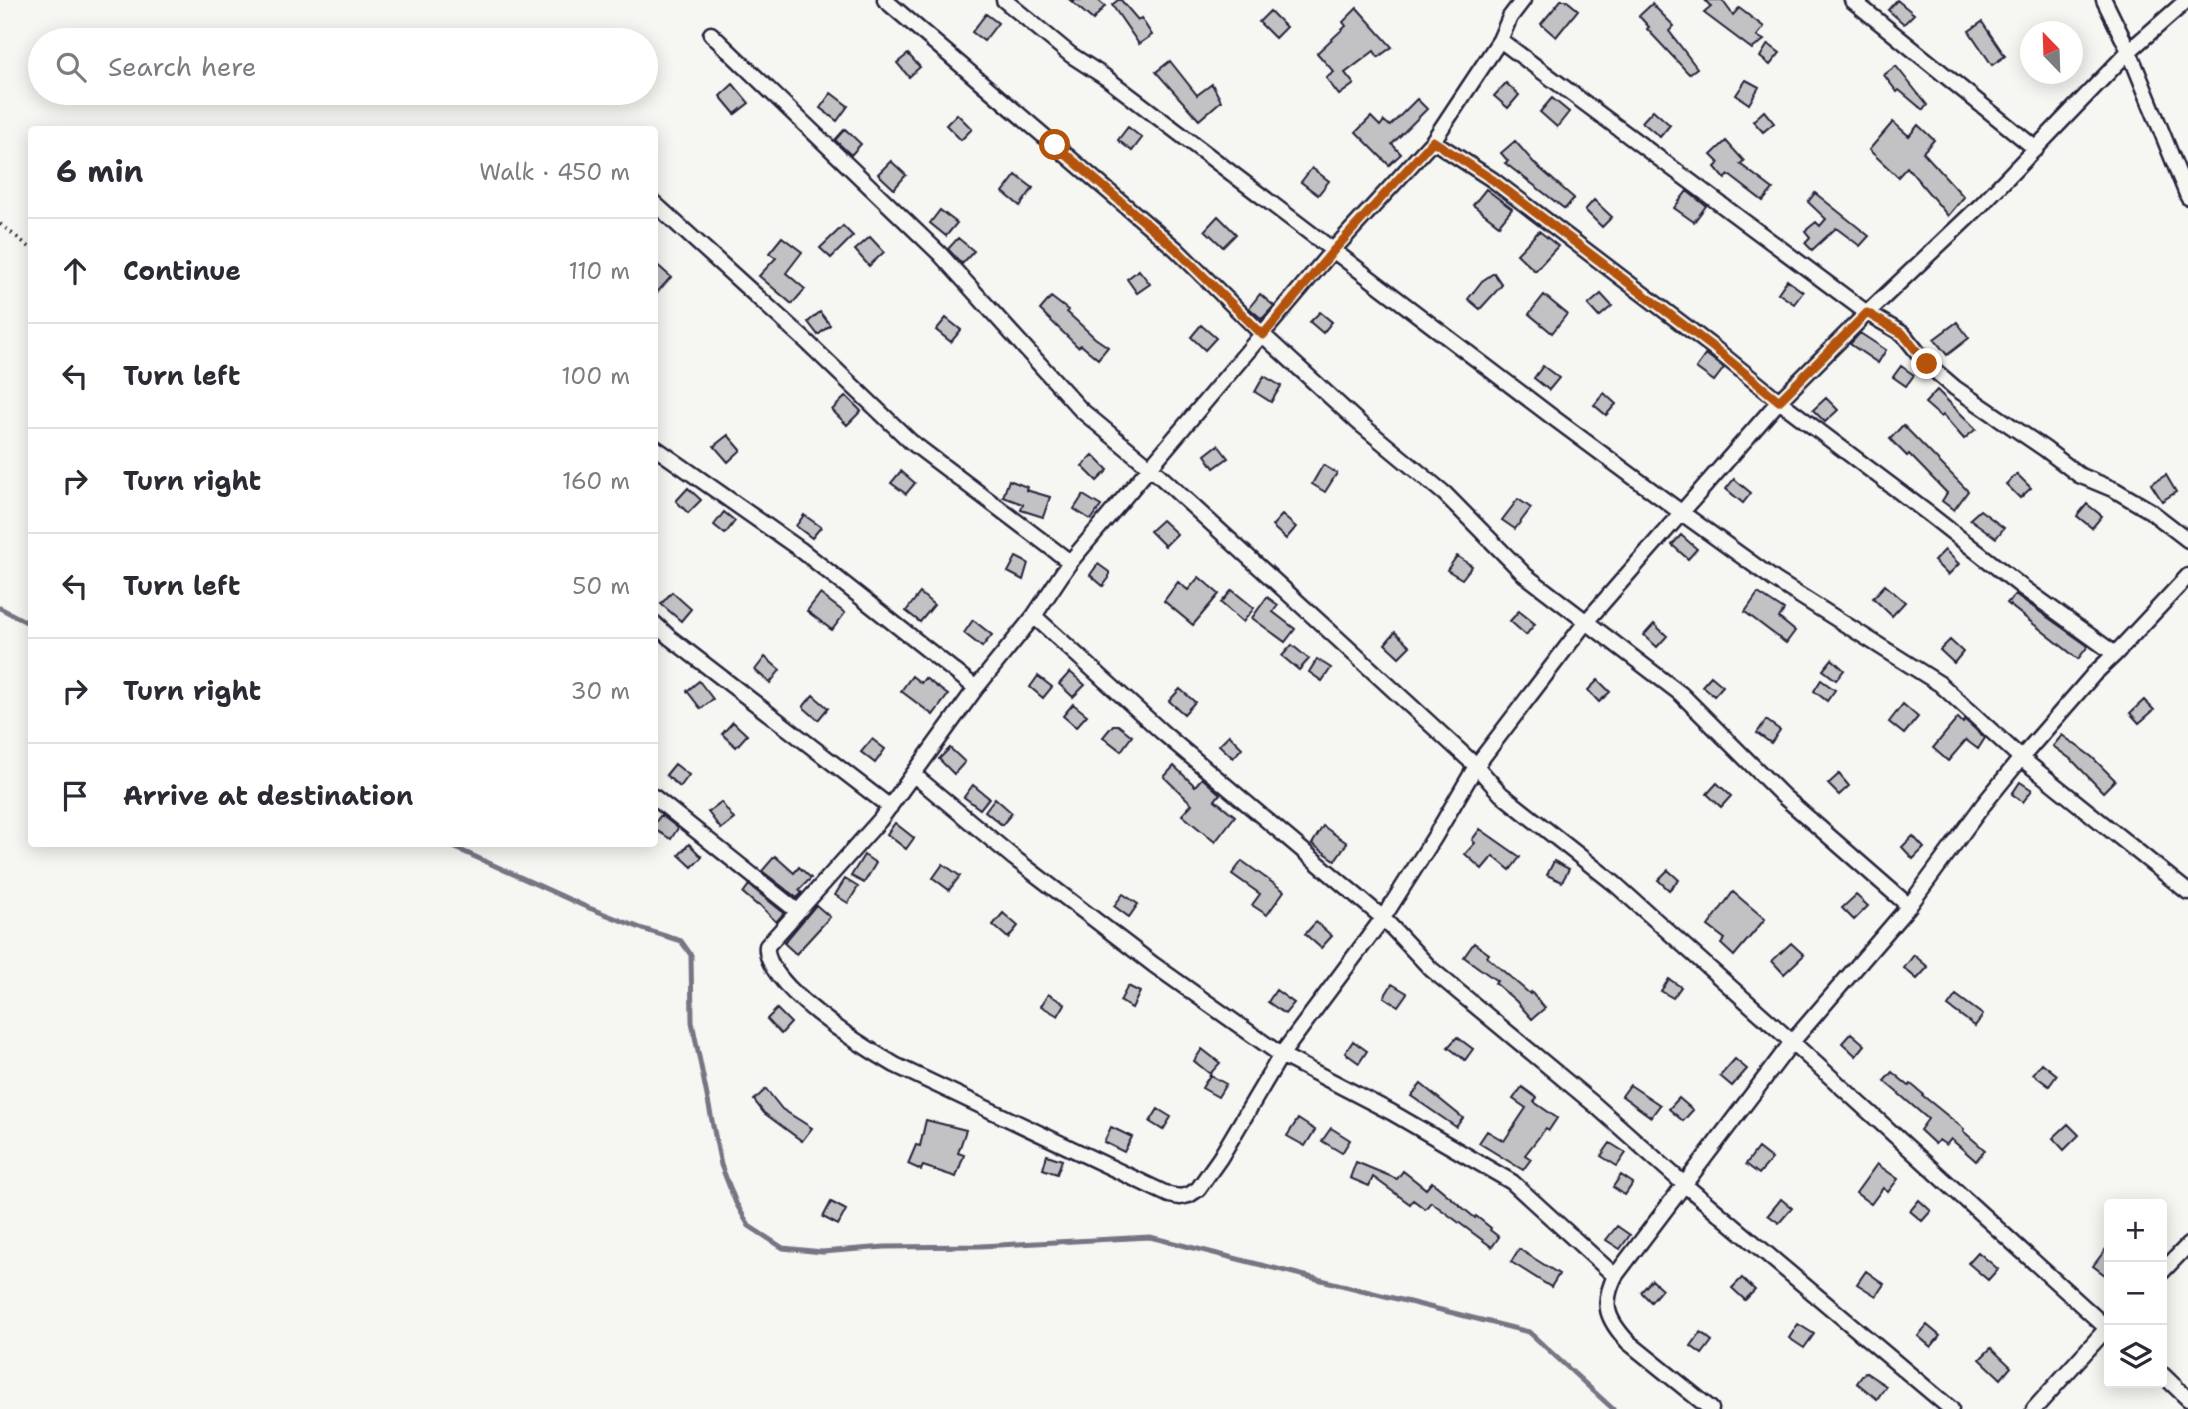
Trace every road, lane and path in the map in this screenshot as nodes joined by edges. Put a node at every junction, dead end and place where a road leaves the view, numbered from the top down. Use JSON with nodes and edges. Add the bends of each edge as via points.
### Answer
{"nodes":[{"id":1,"x":885,"y":0,"type":"edge"},
{"id":2,"x":1004,"y":0,"type":"edge"},
{"id":3,"x":1523,"y":0,"type":"edge"},
{"id":4,"x":1852,"y":0,"type":"edge"},
{"id":5,"x":2104,"y":0,"type":"edge"},
{"id":6,"x":2188,"y":0,"type":"edge"},
{"id":7,"x":711,"y":34,"type":"dead end"},
{"id":8,"x":1500,"y":40,"type":"junction"},
{"id":9,"x":2129,"y":51,"type":"junction"},
{"id":10,"x":1433,"y":141,"type":"junction"},
{"id":11,"x":2036,"y":149,"type":"junction"},
{"id":12,"x":2188,"y":197,"type":"edge"},
{"id":13,"x":658,"y":207,"type":"edge"},
{"id":14,"x":0,"y":224,"type":"edge"},
{"id":15,"x":28,"y":246,"type":"edge"},
{"id":16,"x":1334,"y":250,"type":"junction"},
{"id":17,"x":1867,"y":313,"type":"junction"},
{"id":18,"x":1263,"y":335,"type":"junction"},
{"id":19,"x":1779,"y":401,"type":"junction"},
{"id":20,"x":658,"y":450,"type":"edge"},
{"id":21,"x":1151,"y":468,"type":"junction"},
{"id":22,"x":1682,"y":513,"type":"junction"},
{"id":23,"x":2188,"y":540,"type":"edge"},
{"id":24,"x":1070,"y":562,"type":"junction"},
{"id":25,"x":2188,"y":576,"type":"edge"},
{"id":26,"x":1034,"y":615,"type":"junction"},
{"id":27,"x":1585,"y":623,"type":"junction"},
{"id":28,"x":658,"y":626,"type":"edge"},
{"id":29,"x":2115,"y":654,"type":"junction"},
{"id":30,"x":976,"y":688,"type":"junction"},
{"id":31,"x":2021,"y":758,"type":"junction"},
{"id":32,"x":1476,"y":766,"type":"junction"},
{"id":33,"x":914,"y":775,"type":"junction"},
{"id":34,"x":658,"y":800,"type":"edge"},
{"id":35,"x":890,"y":807,"type":"junction"},
{"id":36,"x":2188,"y":892,"type":"edge"},
{"id":37,"x":1909,"y":906,"type":"junction"},
{"id":38,"x":797,"y":911,"type":"junction"},
{"id":39,"x":1383,"y":918,"type":"junction"},
{"id":40,"x":1792,"y":1042,"type":"junction"},
{"id":41,"x":1281,"y":1055,"type":"junction"},
{"id":42,"x":1685,"y":1185,"type":"junction"},
{"id":43,"x":2188,"y":1245,"type":"edge"},
{"id":44,"x":2167,"y":1267,"type":"edge"},
{"id":45,"x":1615,"y":1276,"type":"junction"},
{"id":46,"x":2106,"y":1325,"type":"edge"},
{"id":47,"x":2104,"y":1333,"type":"edge"},
{"id":48,"x":2167,"y":1379,"type":"edge"},
{"id":49,"x":2188,"y":1399,"type":"edge"},
{"id":50,"x":1711,"y":1409,"type":"edge"},
{"id":51,"x":1951,"y":1409,"type":"edge"},
{"id":52,"x":2034,"y":1409,"type":"edge"}],
"edges":[{"from":1,"to":18,"type":"street","via":[[1176,249]]},
{"from":2,"to":16,"type":"street"},
{"from":3,"to":8,"type":"street"},
{"from":4,"to":11,"type":"street"},
{"from":5,"to":9,"type":"street"},
{"from":6,"to":9,"type":"street"},
{"from":7,"to":21,"type":"street","via":[[940,254],[1081,410]]},
{"from":8,"to":10,"type":"street"},
{"from":8,"to":17,"type":"street"},
{"from":9,"to":11,"type":"street"},
{"from":9,"to":12,"type":"street"},
{"from":10,"to":16,"type":"street"},
{"from":10,"to":19,"type":"street","via":[[1493,180]]},
{"from":11,"to":17,"type":"street"},
{"from":13,"to":24,"type":"street","via":[[910,441]]},
{"from":14,"to":15,"type":"path"},
{"from":16,"to":18,"type":"street"},
{"from":16,"to":22,"type":"street"},
{"from":17,"to":19,"type":"street"},
{"from":17,"to":23,"type":"street","via":[[1903,334],[1927,364],[1955,388],[2080,475],[2116,490]]},
{"from":18,"to":21,"type":"street"},
{"from":18,"to":27,"type":"street","via":[[1445,494],[1525,575]]},
{"from":19,"to":22,"type":"street"},
{"from":19,"to":29,"type":"street"},
{"from":20,"to":30,"type":"street","via":[[801,550]]},
{"from":21,"to":24,"type":"street"},
{"from":21,"to":32,"type":"street"},
{"from":22,"to":27,"type":"street"},
{"from":22,"to":31,"type":"street","via":[[1775,580],[1940,684]]},
{"from":24,"to":26,"type":"street"},
{"from":25,"to":29,"type":"street"},
{"from":26,"to":30,"type":"street"},
{"from":26,"to":39,"type":"street","via":[[1162,732]]},
{"from":27,"to":32,"type":"street"},
{"from":27,"to":37,"type":"street","via":[[1681,694],[1783,796]]},
{"from":28,"to":35,"type":"street"},
{"from":29,"to":31,"type":"street"},
{"from":30,"to":33,"type":"street"},
{"from":31,"to":36,"type":"street"},
{"from":31,"to":37,"type":"street"},
{"from":32,"to":39,"type":"street"},
{"from":32,"to":40,"type":"street","via":[[1501,793],[1615,884]]},
{"from":33,"to":35,"type":"street"},
{"from":33,"to":41,"type":"street","via":[[1025,867]]},
{"from":34,"to":38,"type":"street"},
{"from":35,"to":38,"type":"street"},
{"from":37,"to":40,"type":"street"},
{"from":38,"to":41,"type":"street","via":[[768,946],[768,961],[786,985],[852,1040],[895,1065],[1169,1195],[1180,1197],[1198,1189]]},
{"from":39,"to":41,"type":"street"},
{"from":39,"to":42,"type":"street","via":[[1431,969]]},
{"from":40,"to":42,"type":"street"},
{"from":40,"to":46,"type":"street"},
{"from":41,"to":45,"type":"street","via":[[1512,1182]]},
{"from":42,"to":45,"type":"street"},
{"from":42,"to":51,"type":"street"},
{"from":43,"to":44,"type":"street"},
{"from":45,"to":50,"type":"street","via":[[1607,1294],[1617,1331]]},
{"from":47,"to":52,"type":"street"},
{"from":48,"to":49,"type":"street"}]}
